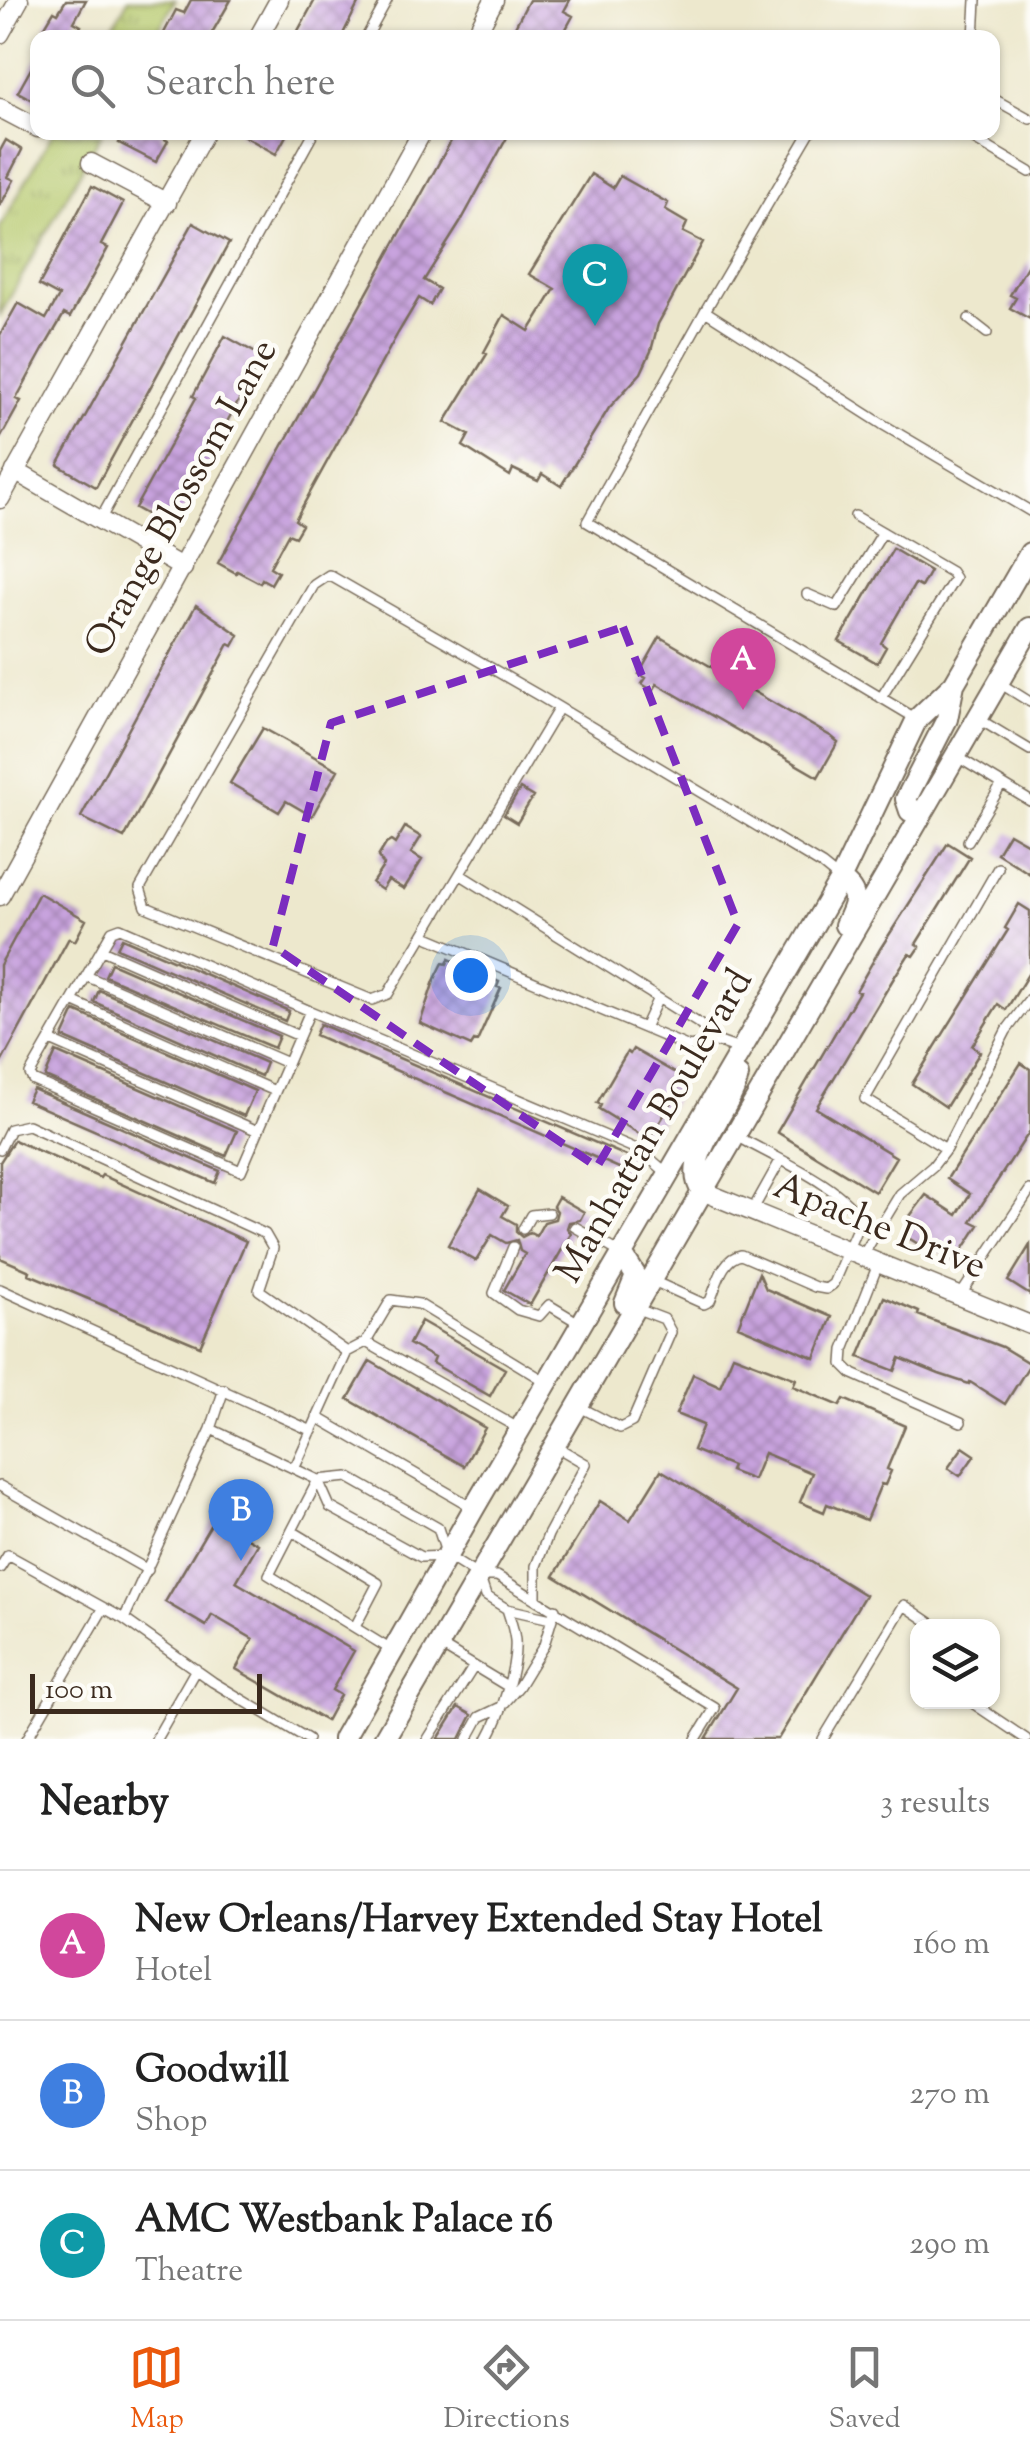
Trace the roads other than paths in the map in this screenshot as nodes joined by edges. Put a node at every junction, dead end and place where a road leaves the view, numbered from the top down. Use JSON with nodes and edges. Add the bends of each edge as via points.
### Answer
{"nodes":[{"id":1,"x":19,"y":0,"type":"edge"},
{"id":2,"x":278,"y":0,"type":"edge"},
{"id":3,"x":387,"y":0,"type":"edge"},
{"id":4,"x":494,"y":0,"type":"edge"},
{"id":5,"x":976,"y":0,"type":"edge"},
{"id":6,"x":262,"y":30,"type":"edge"},
{"id":7,"x":370,"y":30,"type":"edge"},
{"id":8,"x":478,"y":30,"type":"edge"},
{"id":9,"x":974,"y":30,"type":"edge"},
{"id":10,"x":0,"y":34,"type":"edge"},
{"id":11,"x":1000,"y":102,"type":"edge"},
{"id":12,"x":0,"y":108,"type":"edge"},
{"id":13,"x":1030,"y":119,"type":"edge"},
{"id":14,"x":30,"y":124,"type":"edge"},
{"id":15,"x":201,"y":140,"type":"edge"},
{"id":16,"x":310,"y":140,"type":"edge"},
{"id":17,"x":418,"y":140,"type":"edge"},
{"id":18,"x":805,"y":140,"type":"edge"},
{"id":19,"x":976,"y":140,"type":"edge"},
{"id":20,"x":91,"y":163,"type":"dead end"},
{"id":21,"x":1030,"y":172,"type":"edge"},
{"id":22,"x":166,"y":203,"type":"junction"},
{"id":23,"x":704,"y":311,"type":"junction"},
{"id":24,"x":969,"y":319,"type":"dead end"},
{"id":25,"x":986,"y":333,"type":"dead end"},
{"id":26,"x":15,"y":472,"type":"junction"},
{"id":27,"x":0,"y":499,"type":"edge"},
{"id":28,"x":1030,"y":510,"type":"edge"},
{"id":29,"x":855,"y":516,"type":"dead end"},
{"id":30,"x":100,"y":520,"type":"junction"},
{"id":31,"x":883,"y":532,"type":"junction"},
{"id":32,"x":1030,"y":553,"type":"edge"},
{"id":33,"x":184,"y":568,"type":"junction"},
{"id":34,"x":807,"y":594,"type":"dead end"},
{"id":35,"x":1028,"y":635,"type":"edge"},
{"id":36,"x":998,"y":682,"type":"junction"},
{"id":37,"x":954,"y":684,"type":"junction"},
{"id":38,"x":881,"y":698,"type":"junction"},
{"id":39,"x":1030,"y":702,"type":"edge"},
{"id":40,"x":558,"y":708,"type":"junction"},
{"id":41,"x":978,"y":718,"type":"junction"},
{"id":42,"x":917,"y":720,"type":"junction"},
{"id":43,"x":1030,"y":750,"type":"edge"},
{"id":44,"x":956,"y":756,"type":"junction"},
{"id":45,"x":1002,"y":784,"type":"junction"},
{"id":46,"x":1030,"y":801,"type":"edge"},
{"id":47,"x":924,"y":810,"type":"junction"},
{"id":48,"x":968,"y":841,"type":"dead end"},
{"id":49,"x":998,"y":868,"type":"dead end"},
{"id":50,"x":461,"y":875,"type":"junction"},
{"id":51,"x":840,"y":880,"type":"junction"},
{"id":52,"x":0,"y":896,"type":"edge"},
{"id":53,"x":425,"y":936,"type":"junction"},
{"id":54,"x":102,"y":950,"type":"junction"},
{"id":55,"x":86,"y":976,"type":"junction"},
{"id":56,"x":658,"y":998,"type":"junction"},
{"id":57,"x":1030,"y":999,"type":"edge"},
{"id":58,"x":72,"y":1002,"type":"junction"},
{"id":59,"x":810,"y":1007,"type":"junction"},
{"id":60,"x":310,"y":1011,"type":"junction"},
{"id":61,"x":644,"y":1028,"type":"junction"},
{"id":62,"x":298,"y":1036,"type":"junction"},
{"id":63,"x":50,"y":1040,"type":"junction"},
{"id":64,"x":720,"y":1042,"type":"junction"},
{"id":65,"x":739,"y":1055,"type":"junction"},
{"id":66,"x":287,"y":1063,"type":"junction"},
{"id":67,"x":275,"y":1091,"type":"junction"},
{"id":68,"x":258,"y":1131,"type":"junction"},
{"id":69,"x":735,"y":1136,"type":"junction"},
{"id":70,"x":0,"y":1149,"type":"edge"},
{"id":71,"x":946,"y":1149,"type":"junction"},
{"id":72,"x":780,"y":1161,"type":"junction"},
{"id":73,"x":669,"y":1175,"type":"junction"},
{"id":74,"x":1030,"y":1190,"type":"edge"},
{"id":75,"x":702,"y":1191,"type":"junction"},
{"id":76,"x":752,"y":1211,"type":"junction"},
{"id":77,"x":549,"y":1212,"type":"dead end"},
{"id":78,"x":523,"y":1228,"type":"dead end"},
{"id":79,"x":575,"y":1228,"type":"dead end"},
{"id":80,"x":513,"y":1247,"type":"dead end"},
{"id":81,"x":622,"y":1254,"type":"junction"},
{"id":82,"x":863,"y":1255,"type":"junction"},
{"id":83,"x":651,"y":1280,"type":"junction"},
{"id":84,"x":0,"y":1289,"type":"edge"},
{"id":85,"x":960,"y":1296,"type":"junction"},
{"id":86,"x":635,"y":1308,"type":"junction"},
{"id":87,"x":582,"y":1324,"type":"junction"},
{"id":88,"x":1030,"y":1325,"type":"edge"},
{"id":89,"x":366,"y":1342,"type":"junction"},
{"id":90,"x":347,"y":1352,"type":"junction"},
{"id":91,"x":548,"y":1382,"type":"junction"},
{"id":92,"x":224,"y":1389,"type":"junction"},
{"id":93,"x":583,"y":1398,"type":"junction"},
{"id":94,"x":317,"y":1417,"type":"junction"},
{"id":95,"x":961,"y":1422,"type":"dead end"},
{"id":96,"x":212,"y":1428,"type":"junction"},
{"id":97,"x":520,"y":1429,"type":"junction"},
{"id":98,"x":312,"y":1431,"type":"junction"},
{"id":99,"x":555,"y":1446,"type":"junction"},
{"id":100,"x":295,"y":1466,"type":"junction"},
{"id":101,"x":318,"y":1480,"type":"junction"},
{"id":102,"x":0,"y":1486,"type":"edge"},
{"id":103,"x":474,"y":1508,"type":"junction"},
{"id":104,"x":292,"y":1531,"type":"junction"},
{"id":105,"x":447,"y":1556,"type":"junction"},
{"id":106,"x":0,"y":1568,"type":"edge"},
{"id":107,"x":148,"y":1570,"type":"junction"},
{"id":108,"x":479,"y":1576,"type":"junction"},
{"id":109,"x":536,"y":1598,"type":"junction"},
{"id":110,"x":507,"y":1608,"type":"junction"},
{"id":111,"x":103,"y":1609,"type":"junction"},
{"id":112,"x":553,"y":1614,"type":"junction"},
{"id":113,"x":925,"y":1619,"type":"edge"},
{"id":114,"x":124,"y":1620,"type":"junction"},
{"id":115,"x":355,"y":1628,"type":"junction"},
{"id":116,"x":439,"y":1645,"type":"junction"},
{"id":117,"x":393,"y":1650,"type":"junction"},
{"id":118,"x":474,"y":1666,"type":"junction"},
{"id":119,"x":196,"y":1670,"type":"junction"},
{"id":120,"x":507,"y":1686,"type":"junction"},
{"id":121,"x":501,"y":1706,"type":"junction"},
{"id":122,"x":981,"y":1709,"type":"edge"},
{"id":123,"x":27,"y":1739,"type":"edge"},
{"id":124,"x":156,"y":1739,"type":"edge"},
{"id":125,"x":308,"y":1739,"type":"edge"},
{"id":126,"x":344,"y":1739,"type":"edge"},
{"id":127,"x":384,"y":1739,"type":"edge"},
{"id":128,"x":428,"y":1739,"type":"edge"},
{"id":129,"x":468,"y":1739,"type":"edge"},
{"id":130,"x":488,"y":1739,"type":"edge"},
{"id":131,"x":696,"y":1739,"type":"edge"},
{"id":132,"x":823,"y":1739,"type":"edge"},
{"id":133,"x":1026,"y":1739,"type":"edge"}],
"edges":[{"from":1,"to":10,"type":"street"},
{"from":2,"to":6,"type":"street"},
{"from":3,"to":7,"type":"lane"},
{"from":4,"to":8,"type":"street"},
{"from":5,"to":9,"type":"lane"},
{"from":11,"to":13,"type":"lane"},
{"from":12,"to":14,"type":"street"},
{"from":15,"to":22,"type":"street"},
{"from":16,"to":30,"type":"lane"},
{"from":17,"to":33,"type":"street","name":"Orange Blossom Lane"},
{"from":18,"to":23,"type":"lane"},
{"from":19,"to":21,"type":"lane"},
{"from":20,"to":22,"type":"street"},
{"from":22,"to":26,"type":"street"},
{"from":23,"to":28,"type":"lane"},
{"from":23,"to":38,"type":"lane","via":[[587,522]]},
{"from":24,"to":25,"type":"lane"},
{"from":26,"to":27,"type":"street"},
{"from":26,"to":30,"type":"street"},
{"from":29,"to":31,"type":"lane"},
{"from":30,"to":33,"type":"street"},
{"from":31,"to":34,"type":"lane","via":[[837,607]]},
{"from":31,"to":38,"type":"lane","via":[[954,578]]},
{"from":32,"to":37,"type":"street","name":"Manhattan Boulevard"},
{"from":33,"to":52,"type":"street","name":"Orange Blossom Lane"},
{"from":35,"to":36,"type":"street","name":"Manhattan Boulevard"},
{"from":36,"to":39,"type":"lane"},
{"from":36,"to":41,"type":"street","name":"Manhattan Boulevard"},
{"from":37,"to":42,"type":"street","name":"Manhattan Boulevard"},
{"from":37,"to":47,"type":"street","via":[[947,719],[906,799],[910,811]]},
{"from":38,"to":42,"type":"lane"},
{"from":40,"to":50,"type":"lane"},
{"from":40,"to":51,"type":"lane"},
{"from":40,"to":53,"type":"lane","via":[[328,575],[314,585],[140,888],[146,907],[372,1000],[388,994]]},
{"from":41,"to":43,"type":"lane"},
{"from":41,"to":44,"type":"street","name":"Manhattan Boulevard"},
{"from":42,"to":51,"type":"street","name":"Manhattan Boulevard"},
{"from":44,"to":45,"type":"lane"},
{"from":44,"to":47,"type":"street","name":"Manhattan Boulevard"},
{"from":45,"to":46,"type":"lane"},
{"from":45,"to":48,"type":"lane"},
{"from":47,"to":59,"type":"street","name":"Manhattan Boulevard"},
{"from":49,"to":71,"type":"lane","via":[[865,1099]]},
{"from":50,"to":53,"type":"lane"},
{"from":50,"to":56,"type":"lane"},
{"from":51,"to":59,"type":"street","via":[[856,898],[808,992]]},
{"from":51,"to":65,"type":"street","name":"Manhattan Boulevard"},
{"from":53,"to":61,"type":"lane"},
{"from":54,"to":55,"type":"lane"},
{"from":54,"to":60,"type":"lane","via":[[120,928]]},
{"from":54,"to":62,"type":"lane"},
{"from":55,"to":58,"type":"lane"},
{"from":55,"to":66,"type":"lane"},
{"from":56,"to":61,"type":"lane"},
{"from":56,"to":64,"type":"lane"},
{"from":57,"to":71,"type":"lane","via":[[1006,1031]]},
{"from":58,"to":63,"type":"lane"},
{"from":58,"to":67,"type":"lane"},
{"from":59,"to":69,"type":"street","name":"Manhattan Boulevard"},
{"from":60,"to":62,"type":"lane"},
{"from":60,"to":73,"type":"lane","via":[[641,1152]]},
{"from":61,"to":64,"type":"lane","via":[[689,1047]]},
{"from":62,"to":66,"type":"lane"},
{"from":63,"to":68,"type":"lane"},
{"from":63,"to":68,"type":"lane","via":[[30,1074],[33,1080],[224,1164],[241,1171]]},
{"from":64,"to":65,"type":"lane"},
{"from":65,"to":73,"type":"street","name":"Manhattan Boulevard"},
{"from":65,"to":75,"type":"street","via":[[739,1080],[696,1163]]},
{"from":66,"to":67,"type":"lane"},
{"from":67,"to":68,"type":"lane"},
{"from":69,"to":72,"type":"lane"},
{"from":69,"to":75,"type":"street","name":"Manhattan Boulevard"},
{"from":70,"to":90,"type":"lane","via":[[10,1129],[28,1125],[265,1234],[274,1248],[258,1290]]},
{"from":71,"to":82,"type":"lane","via":[[900,1194]]},
{"from":72,"to":76,"type":"lane"},
{"from":72,"to":82,"type":"lane","via":[[856,1209]]},
{"from":73,"to":81,"type":"street","name":"Manhattan Boulevard"},
{"from":74,"to":85,"type":"lane"},
{"from":75,"to":76,"type":"street","name":"Apache Drive"},
{"from":75,"to":83,"type":"street","name":"Manhattan Boulevard"},
{"from":76,"to":82,"type":"street","name":"Apache Drive"},
{"from":77,"to":78,"type":"lane","via":[[531,1215]]},
{"from":79,"to":81,"type":"lane"},
{"from":80,"to":87,"type":"lane","via":[[494,1293],[518,1310],[539,1316],[548,1305]]},
{"from":81,"to":87,"type":"street","name":"Manhattan Boulevard"},
{"from":81,"to":93,"type":"street","via":[[636,1282],[592,1359]]},
{"from":82,"to":83,"type":"lane","via":[[826,1289],[733,1256],[704,1304]]},
{"from":82,"to":85,"type":"street","name":"Apache Drive"},
{"from":82,"to":95,"type":"lane","via":[[843,1364]]},
{"from":83,"to":86,"type":"street","name":"Manhattan Boulevard"},
{"from":84,"to":92,"type":"lane"},
{"from":85,"to":88,"type":"street","name":"Apache Drive"},
{"from":86,"to":93,"type":"street","name":"Manhattan Boulevard"},
{"from":86,"to":93,"type":"lane","via":[[664,1319],[671,1332],[632,1422],[620,1428]]},
{"from":87,"to":91,"type":"street","name":"Manhattan Boulevard"},
{"from":89,"to":90,"type":"lane"},
{"from":89,"to":91,"type":"lane","via":[[391,1300],[418,1304]]},
{"from":89,"to":97,"type":"lane"},
{"from":90,"to":94,"type":"lane"},
{"from":91,"to":97,"type":"street","name":"Manhattan Boulevard"},
{"from":92,"to":96,"type":"lane"},
{"from":92,"to":98,"type":"lane"},
{"from":93,"to":99,"type":"street","name":"Manhattan Boulevard"},
{"from":94,"to":98,"type":"lane"},
{"from":94,"to":103,"type":"lane"},
{"from":96,"to":100,"type":"lane"},
{"from":96,"to":107,"type":"lane"},
{"from":97,"to":103,"type":"street","name":"Manhattan Boulevard"},
{"from":98,"to":100,"type":"lane"},
{"from":99,"to":108,"type":"street","name":"Manhattan Boulevard"},
{"from":99,"to":109,"type":"lane","via":[[586,1464],[536,1566]]},
{"from":100,"to":101,"type":"lane"},
{"from":101,"to":104,"type":"lane"},
{"from":101,"to":105,"type":"lane","via":[[330,1507],[421,1557]]},
{"from":101,"to":105,"type":"lane","via":[[348,1477],[438,1528]]},
{"from":102,"to":107,"type":"lane"},
{"from":103,"to":105,"type":"street","name":"Manhattan Boulevard"},
{"from":104,"to":115,"type":"lane","via":[[269,1575]]},
{"from":104,"to":115,"type":"lane","via":[[378,1584]]},
{"from":105,"to":108,"type":"lane"},
{"from":105,"to":117,"type":"street","name":"Manhattan Boulevard"},
{"from":106,"to":111,"type":"lane","via":[[8,1555]]},
{"from":107,"to":114,"type":"lane"},
{"from":108,"to":109,"type":"lane","via":[[496,1576]]},
{"from":108,"to":110,"type":"lane","via":[[486,1596]]},
{"from":108,"to":116,"type":"street","name":"Manhattan Boulevard"},
{"from":109,"to":112,"type":"lane"},
{"from":110,"to":112,"type":"lane"},
{"from":110,"to":120,"type":"lane","via":[[516,1641]]},
{"from":111,"to":114,"type":"lane"},
{"from":111,"to":123,"type":"lane"},
{"from":112,"to":121,"type":"lane","via":[[544,1645]]},
{"from":112,"to":131,"type":"lane","via":[[715,1708]]},
{"from":113,"to":132,"type":"lane","via":[[904,1605]]},
{"from":114,"to":119,"type":"lane"},
{"from":115,"to":117,"type":"lane"},
{"from":116,"to":118,"type":"lane"},
{"from":116,"to":127,"type":"street","name":"Manhattan Boulevard"},
{"from":117,"to":126,"type":"street","name":"Manhattan Boulevard"},
{"from":118,"to":120,"type":"lane"},
{"from":118,"to":128,"type":"lane"},
{"from":119,"to":124,"type":"lane"},
{"from":119,"to":125,"type":"lane"},
{"from":120,"to":121,"type":"lane"},
{"from":121,"to":129,"type":"lane","via":[[480,1717]]},
{"from":121,"to":130,"type":"lane"},
{"from":122,"to":133,"type":"lane"}]}
